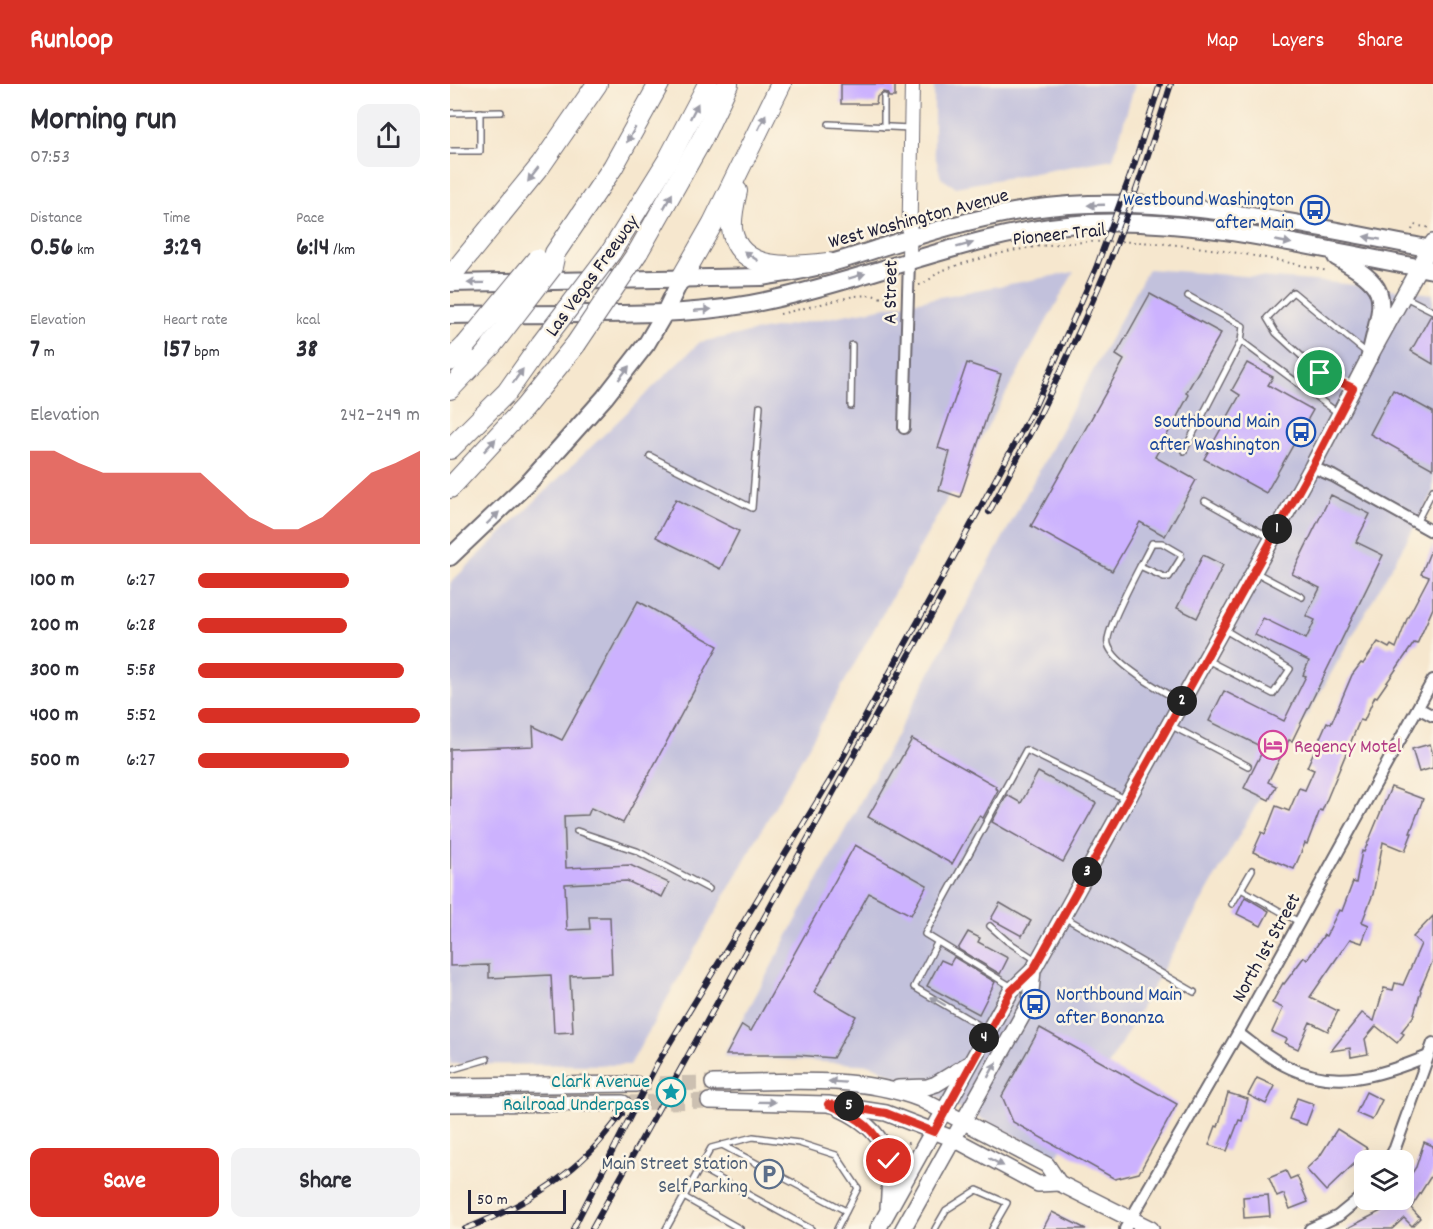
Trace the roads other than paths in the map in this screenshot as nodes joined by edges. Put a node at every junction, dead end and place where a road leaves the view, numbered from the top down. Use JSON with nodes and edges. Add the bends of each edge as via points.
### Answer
{"nodes":[{"id":1,"x":597,"y":84,"type":"edge"},
{"id":2,"x":659,"y":84,"type":"edge"},
{"id":3,"x":708,"y":84,"type":"edge"},
{"id":4,"x":728,"y":84,"type":"edge"},
{"id":5,"x":781,"y":84,"type":"edge"},
{"id":6,"x":912,"y":84,"type":"edge"},
{"id":7,"x":884,"y":97,"type":"dead end"},
{"id":8,"x":480,"y":112,"type":"junction"},
{"id":9,"x":501,"y":112,"type":"dead end"},
{"id":10,"x":450,"y":113,"type":"edge"},
{"id":11,"x":829,"y":124,"type":"dead end"},
{"id":12,"x":884,"y":127,"type":"junction"},
{"id":13,"x":912,"y":128,"type":"junction"},
{"id":14,"x":450,"y":151,"type":"edge"},
{"id":15,"x":744,"y":159,"type":"junction"},
{"id":16,"x":910,"y":238,"type":"junction"},
{"id":17,"x":1432,"y":247,"type":"edge"},
{"id":18,"x":1322,"y":249,"type":"junction"},
{"id":19,"x":555,"y":252,"type":"junction"},
{"id":20,"x":909,"y":260,"type":"junction"},
{"id":21,"x":828,"y":263,"type":"junction"},
{"id":22,"x":1426,"y":269,"type":"edge"},
{"id":23,"x":450,"y":277,"type":"edge"},
{"id":24,"x":681,"y":279,"type":"junction"},
{"id":25,"x":450,"y":283,"type":"edge"},
{"id":26,"x":1188,"y":296,"type":"dead end"},
{"id":27,"x":1404,"y":296,"type":"junction"},
{"id":28,"x":1433,"y":311,"type":"edge"},
{"id":29,"x":664,"y":314,"type":"junction"},
{"id":30,"x":450,"y":315,"type":"edge"},
{"id":31,"x":1241,"y":341,"type":"junction"},
{"id":32,"x":852,"y":345,"type":"dead end"},
{"id":33,"x":1370,"y":356,"type":"junction"},
{"id":34,"x":450,"y":361,"type":"edge"},
{"id":35,"x":1353,"y":388,"type":"junction"},
{"id":36,"x":450,"y":389,"type":"edge"},
{"id":37,"x":760,"y":406,"type":"dead end"},
{"id":38,"x":851,"y":406,"type":"dead end"},
{"id":39,"x":1339,"y":414,"type":"junction"},
{"id":40,"x":904,"y":428,"type":"dead end"},
{"id":41,"x":450,"y":449,"type":"edge"},
{"id":42,"x":1184,"y":451,"type":"dead end"},
{"id":43,"x":650,"y":456,"type":"dead end"},
{"id":44,"x":1312,"y":467,"type":"junction"},
{"id":45,"x":450,"y":488,"type":"edge"},
{"id":46,"x":1433,"y":490,"type":"edge"},
{"id":47,"x":1204,"y":501,"type":"dead end"},
{"id":48,"x":1416,"y":522,"type":"junction"},
{"id":49,"x":1433,"y":532,"type":"edge"},
{"id":50,"x":1272,"y":539,"type":"junction"},
{"id":51,"x":450,"y":557,"type":"edge"},
{"id":52,"x":1140,"y":566,"type":"junction"},
{"id":53,"x":1254,"y":571,"type":"junction"},
{"id":54,"x":1302,"y":597,"type":"dead end"},
{"id":55,"x":1222,"y":629,"type":"junction"},
{"id":56,"x":1205,"y":659,"type":"junction"},
{"id":57,"x":1433,"y":680,"type":"edge"},
{"id":58,"x":1181,"y":702,"type":"junction"},
{"id":59,"x":1418,"y":708,"type":"junction"},
{"id":60,"x":1433,"y":716,"type":"edge"},
{"id":61,"x":1169,"y":724,"type":"junction"},
{"id":62,"x":1248,"y":766,"type":"dead end"},
{"id":63,"x":1127,"y":800,"type":"junction"},
{"id":64,"x":576,"y":831,"type":"dead end"},
{"id":65,"x":1252,"y":870,"type":"dead end"},
{"id":66,"x":709,"y":889,"type":"dead end"},
{"id":67,"x":1241,"y":889,"type":"junction"},
{"id":68,"x":1232,"y":904,"type":"dead end"},
{"id":69,"x":1063,"y":916,"type":"junction"},
{"id":70,"x":1299,"y":922,"type":"junction"},
{"id":71,"x":990,"y":926,"type":"dead end"},
{"id":72,"x":938,"y":943,"type":"junction"},
{"id":73,"x":1035,"y":966,"type":"junction"},
{"id":74,"x":1014,"y":988,"type":"junction"},
{"id":75,"x":1194,"y":992,"type":"dead end"},
{"id":76,"x":988,"y":1031,"type":"junction"},
{"id":77,"x":1238,"y":1034,"type":"junction"},
{"id":78,"x":1433,"y":1042,"type":"edge"},
{"id":79,"x":1428,"y":1056,"type":"junction"},
{"id":80,"x":488,"y":1059,"type":"dead end"},
{"id":81,"x":971,"y":1062,"type":"junction"},
{"id":82,"x":450,"y":1070,"type":"edge"},
{"id":83,"x":713,"y":1083,"type":"tunnel mouth"},
{"id":84,"x":636,"y":1084,"type":"tunnel mouth"},
{"id":85,"x":450,"y":1086,"type":"edge"},
{"id":86,"x":886,"y":1088,"type":"junction"},
{"id":87,"x":709,"y":1101,"type":"tunnel mouth"},
{"id":88,"x":623,"y":1103,"type":"tunnel mouth"},
{"id":89,"x":450,"y":1104,"type":"edge"},
{"id":90,"x":828,"y":1104,"type":"junction"},
{"id":91,"x":954,"y":1116,"type":"junction"},
{"id":92,"x":944,"y":1136,"type":"junction"},
{"id":93,"x":722,"y":1145,"type":"junction"},
{"id":94,"x":1394,"y":1150,"type":"edge"},
{"id":95,"x":700,"y":1168,"type":"junction"},
{"id":96,"x":1059,"y":1183,"type":"junction"},
{"id":97,"x":684,"y":1197,"type":"junction"},
{"id":98,"x":1354,"y":1203,"type":"edge"},
{"id":99,"x":846,"y":1211,"type":"junction"},
{"id":100,"x":887,"y":1212,"type":"junction"},
{"id":101,"x":1128,"y":1224,"type":"edge"},
{"id":102,"x":667,"y":1227,"type":"edge"},
{"id":103,"x":676,"y":1229,"type":"edge"},
{"id":104,"x":740,"y":1229,"type":"edge"},
{"id":105,"x":811,"y":1229,"type":"edge"},
{"id":106,"x":837,"y":1229,"type":"edge"},
{"id":107,"x":878,"y":1229,"type":"edge"},
{"id":108,"x":903,"y":1229,"type":"edge"},
{"id":109,"x":935,"y":1229,"type":"edge"},
{"id":110,"x":992,"y":1229,"type":"edge"},
{"id":111,"x":1151,"y":1229,"type":"edge"},
{"id":112,"x":1310,"y":1229,"type":"edge"}],
"edges":[{"from":1,"to":23,"type":"highway","one_way":true,"via":[[540,165]]},
{"from":2,"to":19,"type":"highway","name":"Las Vegas Freeway","one_way":true,"via":[[613,167]]},
{"from":41,"to":3,"type":"highway","name":"Las Vegas Freeway","one_way":true,"bridge":true,"via":[[507,392],[611,252],[668,160]]},
{"from":45,"to":4,"type":"highway","one_way":true,"bridge":true,"via":[[524,408],[576,344],[638,252],[702,139]]},
{"from":15,"to":5,"type":"highway","one_way":true},
{"from":6,"to":13,"type":"street","name":"A Street"},
{"from":7,"to":12,"type":"lane"},
{"from":8,"to":9,"type":"lane"},
{"from":8,"to":10,"type":"lane"},
{"from":8,"to":14,"type":"lane","via":[[480,151]]},
{"from":11,"to":12,"type":"lane"},
{"from":12,"to":13,"type":"lane"},
{"from":13,"to":16,"type":"street","name":"A Street"},
{"from":21,"to":15,"type":"highway","one_way":true,"via":[[774,266],[746,255],[732,230]]},
{"from":15,"to":24,"type":"highway"},
{"from":17,"to":16,"type":"main road","name":"West Washington Avenue","one_way":true,"via":[[1260,218],[1152,205],[1100,204],[1034,209]]},
{"from":16,"to":20,"type":"street","name":"A Street"},
{"from":16,"to":21,"type":"main road","name":"West Washington Avenue"},
{"from":17,"to":22,"type":"main road"},
{"from":20,"to":18,"type":"main road","name":"West Washington Avenue","one_way":true,"via":[[1035,229],[1090,224],[1188,226]]},
{"from":18,"to":22,"type":"main road","name":"West Washington Avenue"},
{"from":18,"to":33,"type":"main road","via":[[1354,267],[1378,289],[1381,304]]},
{"from":19,"to":34,"type":"highway","bridge":true,"via":[[537,259]]},
{"from":19,"to":36,"type":"highway","name":"Las Vegas Freeway","bridge":true,"via":[[552,267],[492,345]]},
{"from":29,"to":20,"type":"main road","name":"West Washington Avenue","one_way":true,"via":[[772,300]]},
{"from":20,"to":40,"type":"street","name":"A Street"},
{"from":21,"to":24,"type":"main road","name":"West Washington Avenue","via":[[762,276]]},
{"from":22,"to":27,"type":"main road"},
{"from":24,"to":25,"type":"main road","name":"West Washington Avenue","one_way":true},
{"from":24,"to":29,"type":"main road"},
{"from":26,"to":31,"type":"lane","via":[[1243,326]]},
{"from":27,"to":28,"type":"lane"},
{"from":27,"to":33,"type":"main road"},
{"from":29,"to":30,"type":"main road","name":"West Washington Avenue"},
{"from":51,"to":29,"type":"main road","one_way":true,"via":[[531,480],[605,397]]},
{"from":31,"to":39,"type":"lane"},
{"from":31,"to":42,"type":"lane"},
{"from":32,"to":38,"type":"lane"},
{"from":33,"to":35,"type":"main road"},
{"from":33,"to":35,"type":"lane","via":[[1293,292],[1267,318],[1276,333],[1320,373]]},
{"from":35,"to":39,"type":"main road"},
{"from":37,"to":43,"type":"lane","via":[[752,508]]},
{"from":39,"to":44,"type":"main road"},
{"from":44,"to":48,"type":"street"},
{"from":44,"to":50,"type":"main road"},
{"from":46,"to":48,"type":"lane"},
{"from":47,"to":50,"type":"lane"},
{"from":48,"to":49,"type":"street"},
{"from":50,"to":53,"type":"main road"},
{"from":52,"to":52,"type":"lane","via":[[1152,543],[1162,543],[1181,554],[1169,577]]},
{"from":52,"to":58,"type":"lane","via":[[1109,629],[1107,644],[1115,657],[1153,687]]},
{"from":53,"to":54,"type":"lane"},
{"from":53,"to":55,"type":"main road"},
{"from":55,"to":56,"type":"main road"},
{"from":55,"to":56,"type":"lane","via":[[1290,669],[1273,694]]},
{"from":56,"to":58,"type":"main road"},
{"from":57,"to":59,"type":"street","name":"North 1st Street"},
{"from":58,"to":61,"type":"main road"},
{"from":59,"to":60,"type":"street"},
{"from":59,"to":70,"type":"street","name":"North 1st Street"},
{"from":61,"to":62,"type":"lane"},
{"from":61,"to":63,"type":"main road"},
{"from":63,"to":69,"type":"main road"},
{"from":63,"to":72,"type":"lane","via":[[1026,750],[926,933]]},
{"from":64,"to":66,"type":"lane","via":[[637,851]]},
{"from":65,"to":67,"type":"lane"},
{"from":67,"to":68,"type":"lane"},
{"from":67,"to":70,"type":"lane"},
{"from":69,"to":73,"type":"main road"},
{"from":69,"to":75,"type":"lane"},
{"from":70,"to":77,"type":"street","name":"North 1st Street"},
{"from":71,"to":73,"type":"lane"},
{"from":72,"to":74,"type":"lane"},
{"from":76,"to":72,"type":"lane","one_way":true,"via":[[914,987]]},
{"from":73,"to":74,"type":"main road"},
{"from":91,"to":73,"type":"main road","one_way":true,"via":[[1030,1002]]},
{"from":74,"to":76,"type":"main road"},
{"from":76,"to":81,"type":"main road"},
{"from":77,"to":79,"type":"street","via":[[1283,1065],[1314,1077],[1365,1078]]},
{"from":77,"to":101,"type":"street","name":"North 1st Street"},
{"from":78,"to":79,"type":"street"},
{"from":79,"to":94,"type":"street"},
{"from":80,"to":82,"type":"lane"},
{"from":81,"to":86,"type":"main road","via":[[927,1087]]},
{"from":81,"to":91,"type":"main road"},
{"from":86,"to":83,"type":"main road","one_way":true,"via":[[827,1081]]},
{"from":84,"to":85,"type":"main road"},
{"from":86,"to":91,"type":"main road"},
{"from":87,"to":90,"type":"main road","one_way":true},
{"from":88,"to":89,"type":"main road"},
{"from":90,"to":92,"type":"main road","via":[[886,1113]]},
{"from":90,"to":100,"type":"main road","via":[[864,1122],[883,1145],[891,1176]]},
{"from":91,"to":92,"type":"main road"},
{"from":91,"to":92,"type":"main road"},
{"from":91,"to":96,"type":"main road","via":[[1047,1165]]},
{"from":92,"to":96,"type":"main road","one_way":true,"via":[[1038,1184]]},
{"from":92,"to":100,"type":"main road"},
{"from":92,"to":108,"type":"main road"},
{"from":93,"to":95,"type":"lane","via":[[711,1148]]},
{"from":93,"to":99,"type":"lane"},
{"from":93,"to":99,"type":"lane","via":[[753,1137],[799,1143],[836,1155],[858,1188]]},
{"from":95,"to":97,"type":"lane"},
{"from":95,"to":105,"type":"lane"},
{"from":96,"to":101,"type":"main road"},
{"from":97,"to":102,"type":"lane"},
{"from":97,"to":104,"type":"lane"},
{"from":98,"to":112,"type":"street","via":[[1338,1216]]},
{"from":99,"to":106,"type":"lane"},
{"from":100,"to":107,"type":"main road"},
{"from":101,"to":111,"type":"main road"},
{"from":102,"to":103,"type":"lane"},
{"from":109,"to":110,"type":"lane","via":[[945,1210],[977,1190],[1007,1203]]}]}
